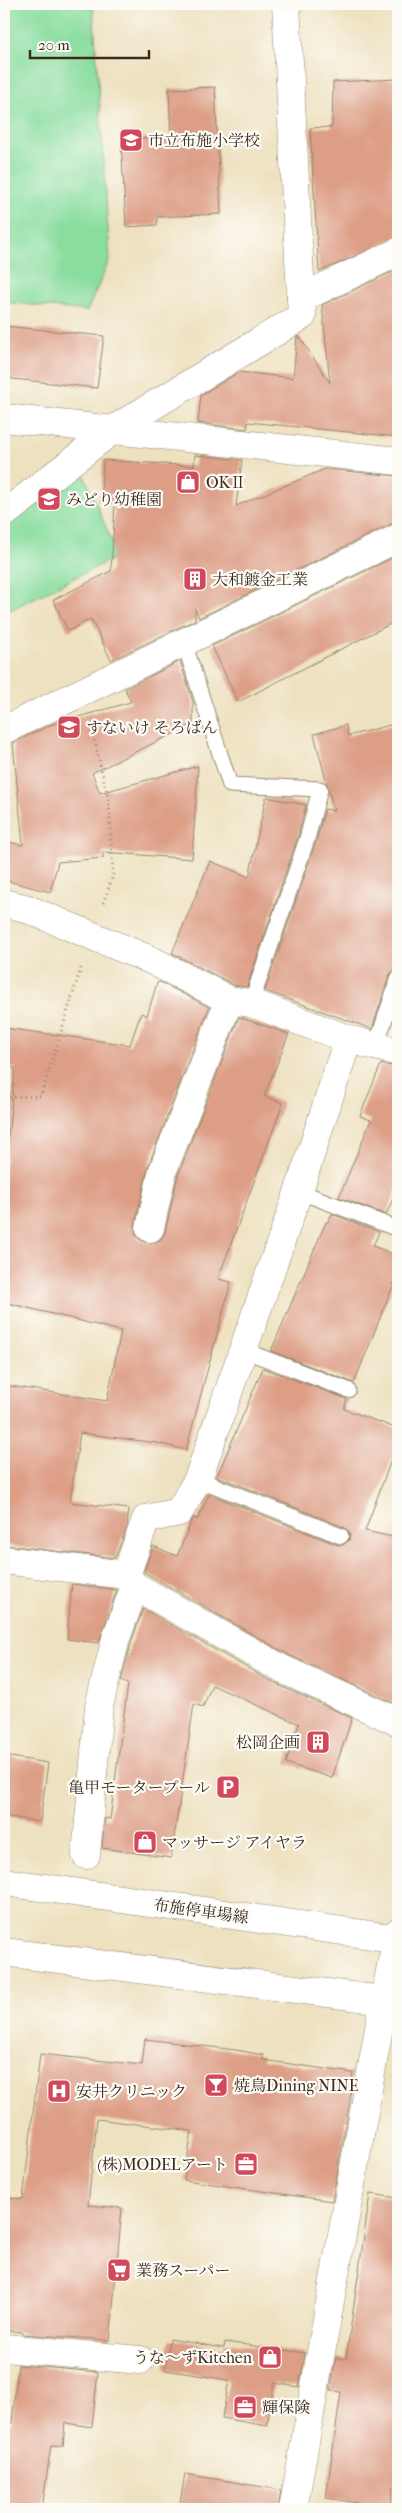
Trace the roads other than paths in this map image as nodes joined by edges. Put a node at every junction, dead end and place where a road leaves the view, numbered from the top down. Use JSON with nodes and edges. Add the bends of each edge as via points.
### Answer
{"nodes":[{"id":1,"x":286,"y":4,"type":"edge"},
{"id":2,"x":398,"y":252,"type":"edge"},
{"id":3,"x":301,"y":298,"type":"junction"},
{"id":4,"x":4,"y":418,"type":"edge"},
{"id":5,"x":114,"y":429,"type":"junction"},
{"id":6,"x":398,"y":461,"type":"edge"},
{"id":7,"x":4,"y":514,"type":"edge"},
{"id":8,"x":398,"y":538,"type":"edge"},
{"id":9,"x":184,"y":642,"type":"junction"},
{"id":10,"x":4,"y":730,"type":"edge"},
{"id":11,"x":4,"y":903,"type":"edge"},
{"id":12,"x":398,"y":979,"type":"edge"},
{"id":13,"x":240,"y":1002,"type":"junction"},
{"id":14,"x":348,"y":1039,"type":"junction"},
{"id":15,"x":387,"y":1049,"type":"edge"},
{"id":16,"x":298,"y":1191,"type":"junction"},
{"id":17,"x":150,"y":1228,"type":"dead end"},
{"id":18,"x":398,"y":1229,"type":"edge"},
{"id":19,"x":243,"y":1350,"type":"junction"},
{"id":20,"x":348,"y":1390,"type":"dead end"},
{"id":21,"x":198,"y":1479,"type":"junction"},
{"id":22,"x":340,"y":1536,"type":"dead end"},
{"id":23,"x":4,"y":1560,"type":"edge"},
{"id":24,"x":131,"y":1580,"type":"junction"},
{"id":25,"x":398,"y":1722,"type":"edge"},
{"id":26,"x":86,"y":1855,"type":"dead end"},
{"id":27,"x":4,"y":1882,"type":"edge"},
{"id":28,"x":398,"y":1937,"type":"edge"},
{"id":29,"x":4,"y":1952,"type":"edge"},
{"id":30,"x":391,"y":2001,"type":"edge"},
{"id":31,"x":4,"y":2348,"type":"edge"},
{"id":32,"x":140,"y":2360,"type":"dead end"},
{"id":33,"x":293,"y":2509,"type":"edge"}],
"edges":[{"from":1,"to":3,"type":"street"},
{"from":2,"to":3,"type":"street"},
{"from":3,"to":5,"type":"street","via":[[302,316]]},
{"from":4,"to":5,"type":"street"},
{"from":5,"to":6,"type":"street"},
{"from":5,"to":7,"type":"street"},
{"from":8,"to":9,"type":"street"},
{"from":9,"to":10,"type":"street"},
{"from":9,"to":13,"type":"lane","via":[[230,785],[320,789],[307,839]]},
{"from":11,"to":13,"type":"street","via":[[25,908],[153,961]]},
{"from":12,"to":15,"type":"lane"},
{"from":13,"to":14,"type":"street"},
{"from":13,"to":17,"type":"street","via":[[163,1170]]},
{"from":14,"to":15,"type":"street"},
{"from":14,"to":16,"type":"street"},
{"from":16,"to":18,"type":"lane"},
{"from":16,"to":19,"type":"street"},
{"from":19,"to":20,"type":"lane"},
{"from":19,"to":21,"type":"street"},
{"from":21,"to":22,"type":"lane"},
{"from":21,"to":24,"type":"street","via":[[179,1512],[146,1519]]},
{"from":23,"to":24,"type":"street"},
{"from":24,"to":25,"type":"street","via":[[282,1668]]},
{"from":24,"to":26,"type":"street","via":[[99,1706]]},
{"from":27,"to":28,"type":"street","name":"布施停車場線"},
{"from":28,"to":30,"type":"street"},
{"from":29,"to":30,"type":"street"},
{"from":30,"to":33,"type":"street"},
{"from":31,"to":32,"type":"street"}]}
